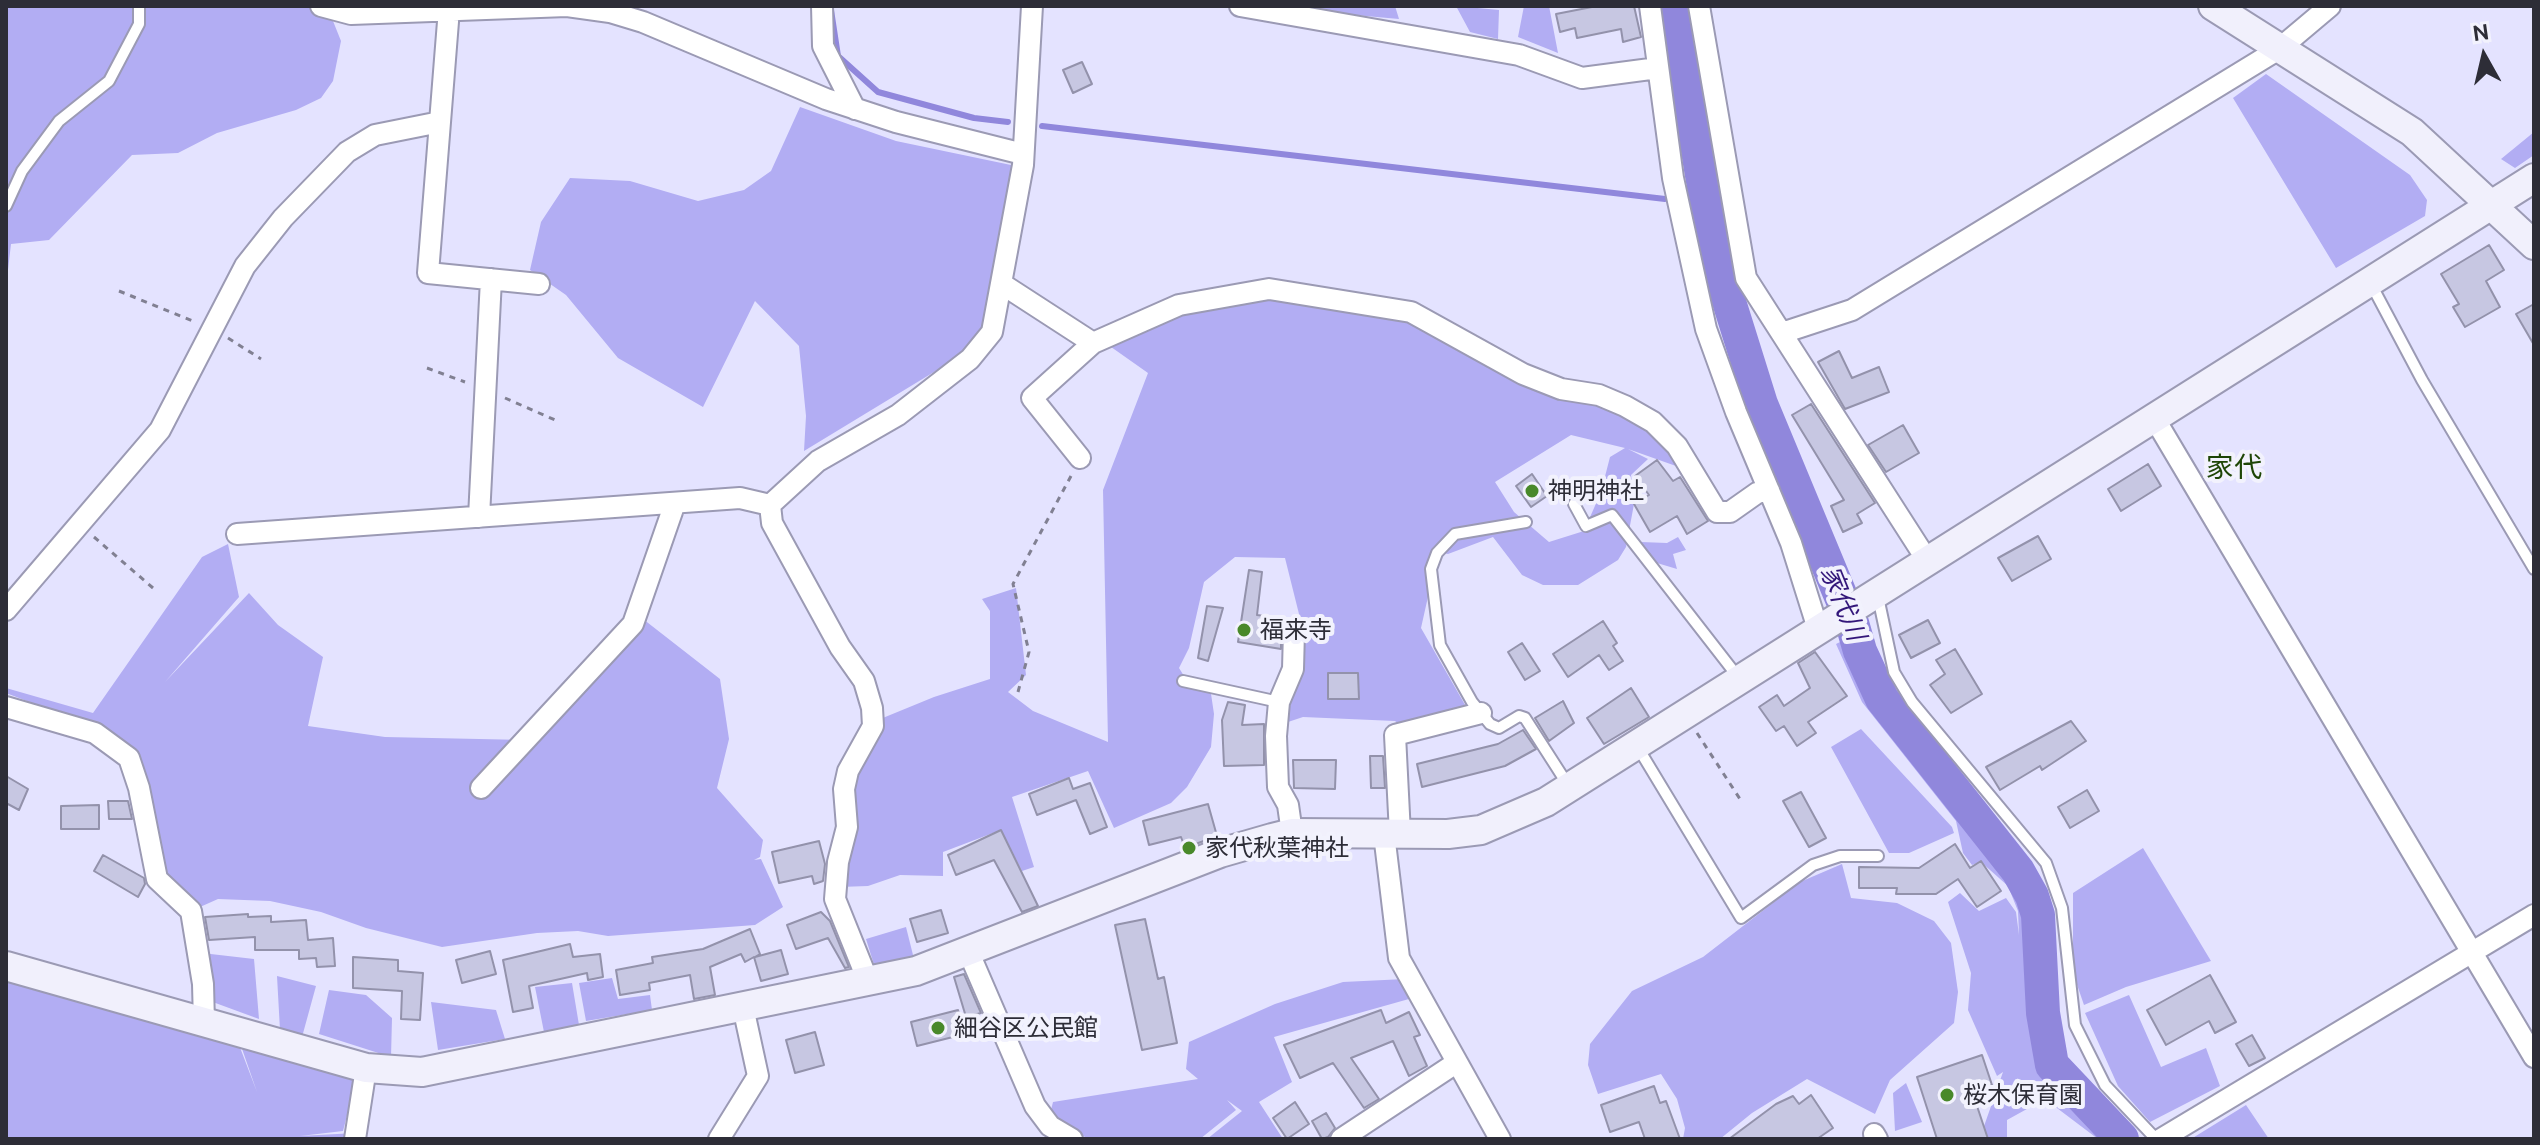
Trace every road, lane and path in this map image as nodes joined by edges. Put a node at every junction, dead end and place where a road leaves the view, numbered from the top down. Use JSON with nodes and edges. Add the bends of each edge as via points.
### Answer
{"nodes":[{"id":1,"x":139,"y":6,"type":"edge"},
{"id":2,"x":321,"y":6,"type":"edge"},
{"id":3,"x":822,"y":6,"type":"edge"},
{"id":4,"x":1032,"y":6,"type":"edge"},
{"id":5,"x":1240,"y":6,"type":"edge"},
{"id":6,"x":1650,"y":6,"type":"edge"},
{"id":7,"x":1699,"y":6,"type":"edge"},
{"id":8,"x":2213,"y":6,"type":"edge"},
{"id":9,"x":2330,"y":6,"type":"edge"},
{"id":10,"x":449,"y":9,"type":"junction"},
{"id":11,"x":1283,"y":9,"type":"edge"},
{"id":12,"x":2279,"y":49,"type":"junction"},
{"id":13,"x":1658,"y":68,"type":"junction"},
{"id":14,"x":855,"y":109,"type":"junction"},
{"id":15,"x":440,"y":122,"type":"junction"},
{"id":16,"x":1023,"y":154,"type":"junction"},
{"id":17,"x":2534,"y":178,"type":"edge"},
{"id":18,"x":2494,"y":205,"type":"junction"},
{"id":19,"x":6,"y":206,"type":"edge"},
{"id":20,"x":2534,"y":245,"type":"edge"},
{"id":21,"x":491,"y":279,"type":"junction"},
{"id":22,"x":2370,"y":282,"type":"junction"},
{"id":23,"x":539,"y":284,"type":"dead end"},
{"id":24,"x":1002,"y":284,"type":"junction"},
{"id":25,"x":119,"y":291,"type":"dead end"},
{"id":26,"x":214,"y":329,"type":"junction"},
{"id":27,"x":1782,"y":333,"type":"junction"},
{"id":28,"x":1093,"y":343,"type":"junction"},
{"id":29,"x":261,"y":359,"type":"dead end"},
{"id":30,"x":2153,"y":416,"type":"junction"},
{"id":31,"x":1080,"y":458,"type":"joint"},
{"id":32,"x":1769,"y":490,"type":"junction"},
{"id":33,"x":675,"y":503,"type":"junction"},
{"id":34,"x":1574,"y":504,"type":"dead end"},
{"id":35,"x":770,"y":505,"type":"junction"},
{"id":36,"x":479,"y":517,"type":"junction"},
{"id":37,"x":1526,"y":522,"type":"dead end"},
{"id":38,"x":79,"y":524,"type":"junction"},
{"id":39,"x":237,"y":534,"type":"dead end"},
{"id":40,"x":1927,"y":560,"type":"junction"},
{"id":41,"x":2534,"y":569,"type":"edge"},
{"id":42,"x":153,"y":588,"type":"dead end"},
{"id":43,"x":1871,"y":595,"type":"junction"},
{"id":44,"x":6,"y":610,"type":"edge"},
{"id":45,"x":1822,"y":626,"type":"junction"},
{"id":46,"x":1294,"y":631,"type":"dead end"},
{"id":47,"x":1739,"y":678,"type":"junction"},
{"id":48,"x":1183,"y":681,"type":"dead end"},
{"id":49,"x":1018,"y":692,"type":"dead end"},
{"id":50,"x":1279,"y":702,"type":"junction"},
{"id":51,"x":6,"y":707,"type":"edge"},
{"id":52,"x":1481,"y":713,"type":"junction"},
{"id":53,"x":1684,"y":714,"type":"junction"},
{"id":54,"x":1636,"y":745,"type":"junction"},
{"id":55,"x":1569,"y":787,"type":"junction"},
{"id":56,"x":481,"y":788,"type":"dead end"},
{"id":57,"x":1740,"y":799,"type":"dead end"},
{"id":58,"x":1292,"y":833,"type":"junction"},
{"id":59,"x":1392,"y":834,"type":"junction"},
{"id":60,"x":1878,"y":856,"type":"dead end"},
{"id":61,"x":2534,"y":915,"type":"edge"},
{"id":62,"x":2472,"y":951,"type":"junction"},
{"id":63,"x":969,"y":953,"type":"junction"},
{"id":64,"x":6,"y":966,"type":"edge"},
{"id":65,"x":868,"y":981,"type":"junction"},
{"id":66,"x":743,"y":1007,"type":"junction"},
{"id":67,"x":204,"y":1023,"type":"junction"},
{"id":68,"x":2534,"y":1057,"type":"edge"},
{"id":69,"x":1456,"y":1063,"type":"junction"},
{"id":70,"x":366,"y":1068,"type":"junction"},
{"id":71,"x":728,"y":1134,"type":"edge"},
{"id":72,"x":355,"y":1139,"type":"edge"},
{"id":73,"x":1072,"y":1139,"type":"edge"},
{"id":74,"x":1341,"y":1139,"type":"edge"},
{"id":75,"x":1500,"y":1139,"type":"edge"},
{"id":76,"x":2158,"y":1139,"type":"edge"}],
"edges":[{"from":1,"to":19,"type":"lane","via":[[139,24],[109,81],[59,121],[22,171]]},
{"from":2,"to":10,"type":"street","via":[[351,14]]},
{"from":3,"to":14,"type":"street","via":[[823,46]]},
{"from":4,"to":16,"type":"street"},
{"from":5,"to":11,"type":"street"},
{"from":6,"to":13,"type":"street"},
{"from":7,"to":27,"type":"street","via":[[1746,278]]},
{"from":8,"to":12,"type":"street"},
{"from":9,"to":12,"type":"street"},
{"from":10,"to":14,"type":"street","via":[[567,6],[610,12]]},
{"from":10,"to":15,"type":"street"},
{"from":11,"to":13,"type":"street","via":[[1519,55],[1582,78]]},
{"from":12,"to":18,"type":"street","via":[[2412,132]]},
{"from":12,"to":27,"type":"street","via":[[1852,310]]},
{"from":13,"to":32,"type":"street","via":[[1673,178],[1706,329]]},
{"from":14,"to":16,"type":"street"},
{"from":15,"to":21,"type":"street","via":[[428,273]]},
{"from":15,"to":26,"type":"street","via":[[375,135],[347,152],[245,266]]},
{"from":16,"to":24,"type":"street"},
{"from":17,"to":18,"type":"street"},
{"from":18,"to":20,"type":"street"},
{"from":18,"to":22,"type":"street"},
{"from":21,"to":23,"type":"street"},
{"from":21,"to":36,"type":"street"},
{"from":22,"to":30,"type":"street"},
{"from":22,"to":41,"type":"lane"},
{"from":24,"to":28,"type":"street"},
{"from":24,"to":35,"type":"street","via":[[992,332],[970,359],[898,415],[818,461]]},
{"from":25,"to":26,"type":"path"},
{"from":26,"to":29,"type":"path"},
{"from":26,"to":38,"type":"street","via":[[160,430]]},
{"from":27,"to":40,"type":"street"},
{"from":28,"to":31,"type":"street","via":[[1032,398]]},
{"from":28,"to":32,"type":"street","via":[[1179,305],[1269,289],[1411,312],[1523,374],[1561,389],[1601,396],[1653,422],[1677,446],[1717,512],[1730,512]]},
{"from":30,"to":40,"type":"street"},
{"from":30,"to":62,"type":"street"},
{"from":31,"to":49,"type":"path","via":[[1013,584],[1029,652]]},
{"from":32,"to":45,"type":"street"},
{"from":33,"to":35,"type":"street","via":[[740,498]]},
{"from":33,"to":36,"type":"street"},
{"from":33,"to":56,"type":"street","via":[[633,624]]},
{"from":34,"to":47,"type":"lane","via":[[1586,526],[1612,515]]},
{"from":35,"to":65,"type":"street","via":[[772,523],[864,681],[872,708],[873,726],[846,780],[847,827],[835,899]]},
{"from":36,"to":39,"type":"street"},
{"from":37,"to":52,"type":"lane","via":[[1455,534],[1437,553],[1431,569],[1440,645]]},
{"from":38,"to":42,"type":"path"},
{"from":38,"to":44,"type":"street"},
{"from":40,"to":43,"type":"street"},
{"from":43,"to":45,"type":"street"},
{"from":43,"to":76,"type":"lane","via":[[1894,672],[1912,702],[2046,863],[2062,908],[2069,998],[2080,1038],[2105,1085]]},
{"from":45,"to":47,"type":"street"},
{"from":46,"to":50,"type":"street","via":[[1293,669]]},
{"from":47,"to":53,"type":"street"},
{"from":48,"to":50,"type":"lane"},
{"from":50,"to":58,"type":"street","via":[[1278,787],[1288,805]]},
{"from":51,"to":67,"type":"street","via":[[95,733],[129,758],[157,879],[191,911]]},
{"from":52,"to":55,"type":"lane","via":[[1499,728],[1519,716],[1525,718]]},
{"from":52,"to":59,"type":"street","via":[[1395,735]]},
{"from":53,"to":54,"type":"street"},
{"from":53,"to":57,"type":"path"},
{"from":54,"to":55,"type":"street"},
{"from":54,"to":60,"type":"lane","via":[[1741,918],[1813,865],[1840,856]]},
{"from":55,"to":59,"type":"street","via":[[1481,830]]},
{"from":58,"to":59,"type":"street"},
{"from":58,"to":63,"type":"street","via":[[1220,853]]},
{"from":59,"to":69,"type":"street","via":[[1399,958]]},
{"from":61,"to":62,"type":"street"},
{"from":62,"to":68,"type":"street"},
{"from":62,"to":76,"type":"street"},
{"from":63,"to":65,"type":"street"},
{"from":63,"to":73,"type":"street","via":[[1035,1106],[1050,1126]]},
{"from":64,"to":67,"type":"street"},
{"from":65,"to":66,"type":"street"},
{"from":66,"to":70,"type":"street","via":[[422,1072]]},
{"from":66,"to":71,"type":"street","via":[[758,1076]]},
{"from":67,"to":70,"type":"street"},
{"from":69,"to":74,"type":"street"},
{"from":69,"to":75,"type":"street"},
{"from":70,"to":72,"type":"street"}]}
